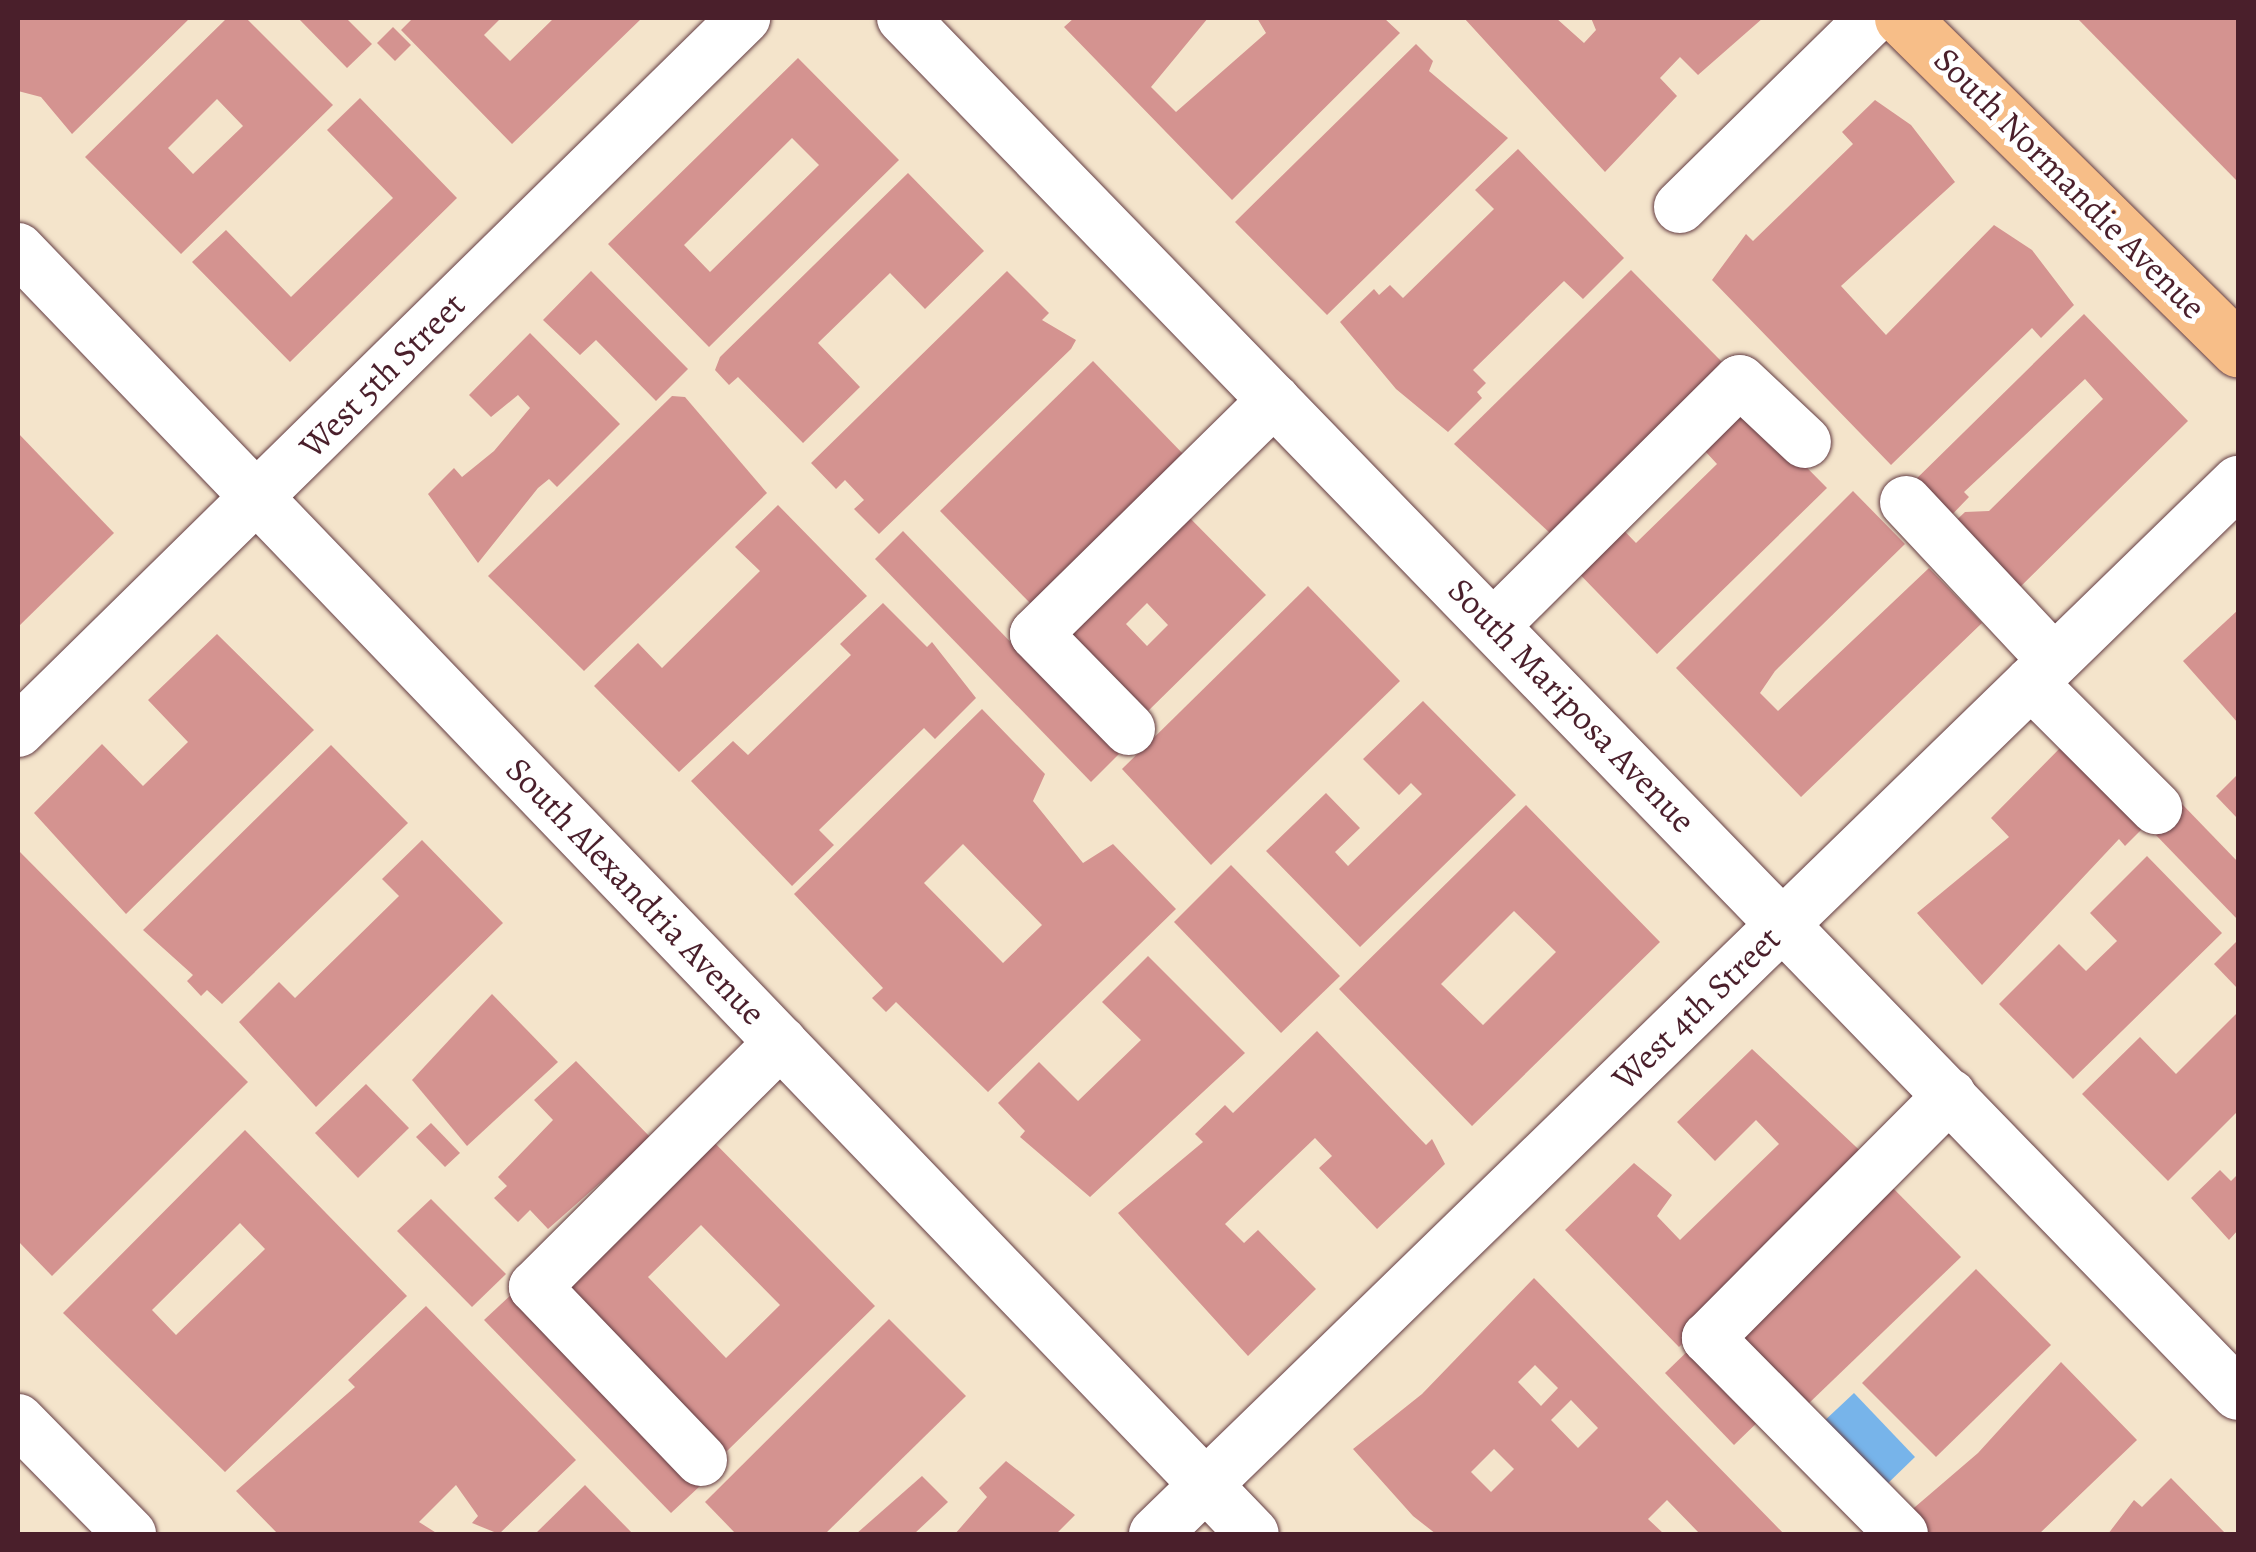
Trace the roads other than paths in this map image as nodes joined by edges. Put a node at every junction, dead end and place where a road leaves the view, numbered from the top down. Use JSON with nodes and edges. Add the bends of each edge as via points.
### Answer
{"nodes":[{"id":1,"x":744,"y":18,"type":"edge"},
{"id":2,"x":903,"y":18,"type":"edge"},
{"id":3,"x":1872,"y":18,"type":"edge"},
{"id":4,"x":1902,"y":18,"type":"edge"},
{"id":5,"x":1680,"y":207,"type":"dead end"},
{"id":6,"x":18,"y":249,"type":"edge"},
{"id":7,"x":2238,"y":349,"type":"edge"},
{"id":8,"x":1274,"y":400,"type":"junction"},
{"id":9,"x":1806,"y":442,"type":"dead end"},
{"id":10,"x":2238,"y":482,"type":"edge"},
{"id":11,"x":257,"y":498,"type":"junction"},
{"id":12,"x":1906,"y":502,"type":"dead end"},
{"id":13,"x":1494,"y":625,"type":"junction"},
{"id":14,"x":2042,"y":672,"type":"junction"},
{"id":15,"x":1129,"y":729,"type":"dead end"},
{"id":16,"x":18,"y":731,"type":"edge"},
{"id":17,"x":2156,"y":808,"type":"dead end"},
{"id":18,"x":1784,"y":923,"type":"junction"},
{"id":19,"x":781,"y":1042,"type":"junction"},
{"id":20,"x":1950,"y":1095,"type":"junction"},
{"id":21,"x":2238,"y":1394,"type":"edge"},
{"id":22,"x":18,"y":1420,"type":"edge"},
{"id":23,"x":701,"y":1460,"type":"dead end"},
{"id":24,"x":1206,"y":1484,"type":"junction"},
{"id":25,"x":130,"y":1534,"type":"edge"},
{"id":26,"x":1155,"y":1534,"type":"edge"},
{"id":27,"x":1253,"y":1534,"type":"edge"},
{"id":28,"x":1902,"y":1534,"type":"edge"}],
"edges":[{"from":1,"to":11,"type":"street","name":"West 5th Street"},
{"from":2,"to":8,"type":"street","name":"South Mariposa Avenue"},
{"from":3,"to":5,"type":"street"},
{"from":4,"to":7,"type":"main road","name":"South Normandie Avenue"},
{"from":6,"to":11,"type":"street","name":"South Alexandria Avenue"},
{"from":8,"to":13,"type":"street","name":"South Mariposa Avenue"},
{"from":8,"to":15,"type":"street","via":[[1036,634]]},
{"from":9,"to":13,"type":"street","via":[[1740,381]]},
{"from":10,"to":14,"type":"street","name":"West 4th Street"},
{"from":11,"to":16,"type":"street","name":"West 5th Street"},
{"from":11,"to":19,"type":"street","name":"South Alexandria Avenue"},
{"from":12,"to":14,"type":"street"},
{"from":13,"to":18,"type":"street","name":"South Mariposa Avenue"},
{"from":14,"to":17,"type":"street"},
{"from":14,"to":18,"type":"street","name":"West 4th Street"},
{"from":18,"to":20,"type":"street","name":"South Mariposa Avenue"},
{"from":18,"to":24,"type":"street","name":"West 4th Street"},
{"from":19,"to":23,"type":"street","via":[[535,1287]]},
{"from":19,"to":24,"type":"street","name":"South Alexandria Avenue"},
{"from":20,"to":21,"type":"street","name":"South Mariposa Avenue"},
{"from":20,"to":28,"type":"street","via":[[1708,1338]]},
{"from":22,"to":25,"type":"street"},
{"from":24,"to":26,"type":"street","name":"West 4th Street"},
{"from":24,"to":27,"type":"street","name":"South Alexandria Avenue"}]}
